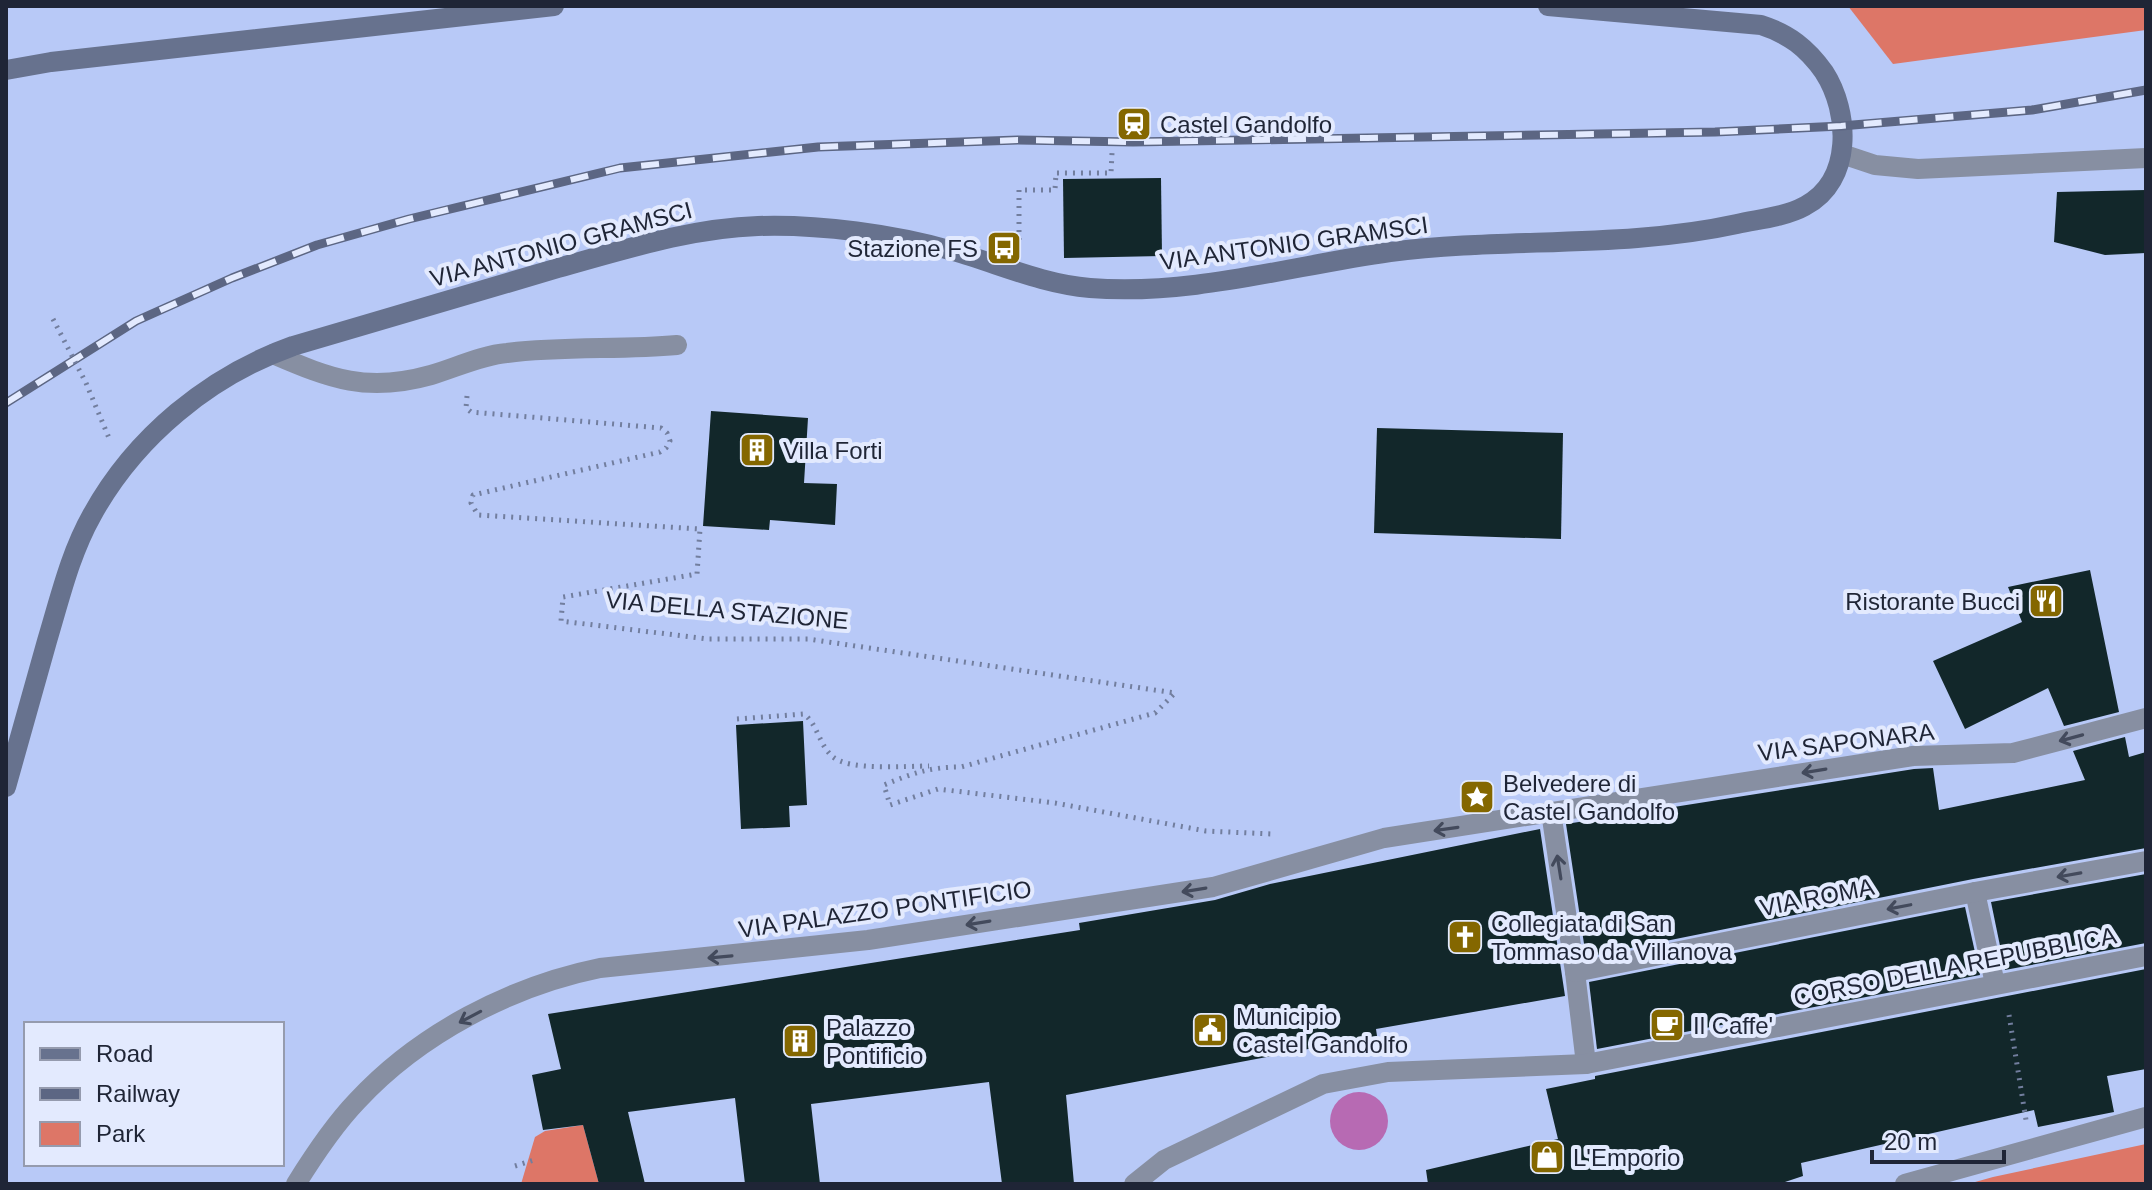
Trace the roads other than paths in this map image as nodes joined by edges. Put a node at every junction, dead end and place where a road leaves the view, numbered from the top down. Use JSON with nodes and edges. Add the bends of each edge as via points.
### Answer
{"nodes":[{"id":1,"x":554,"y":6,"type":"edge"},
{"id":2,"x":1548,"y":6,"type":"edge"},
{"id":3,"x":477,"y":10,"type":"edge"},
{"id":4,"x":6,"y":70,"type":"edge"},
{"id":5,"x":1842,"y":154,"type":"junction"},
{"id":6,"x":2146,"y":158,"type":"edge"},
{"id":7,"x":677,"y":345,"type":"dead end"},
{"id":8,"x":273,"y":354,"type":"junction"},
{"id":9,"x":2146,"y":718,"type":"edge"},
{"id":10,"x":6,"y":787,"type":"edge"},
{"id":11,"x":1551,"y":812,"type":"junction"},
{"id":12,"x":2146,"y":861,"type":"edge"},
{"id":13,"x":1975,"y":892,"type":"junction"},
{"id":14,"x":2146,"y":956,"type":"edge"},
{"id":15,"x":1575,"y":972,"type":"junction"},
{"id":16,"x":2000,"y":983,"type":"junction"},
{"id":17,"x":1586,"y":1064,"type":"junction"},
{"id":18,"x":2146,"y":1117,"type":"edge"},
{"id":19,"x":296,"y":1184,"type":"edge"},
{"id":20,"x":1134,"y":1184,"type":"edge"},
{"id":21,"x":1905,"y":1184,"type":"edge"}],
"edges":[{"from":1,"to":3,"type":"street"},
{"from":2,"to":5,"type":"street","via":[[1781,31],[1813,56],[1829,81]]},
{"from":3,"to":4,"type":"street"},
{"from":5,"to":6,"type":"street","via":[[1875,165],[1918,169]]},
{"from":5,"to":8,"type":"street","name":"VIA ANTONIO GRAMSCI","via":[[1824,192],[1806,206],[1706,231],[1390,252],[1177,288],[1085,288],[1031,277],[952,250],[843,231],[790,226],[721,229],[606,255]]},
{"from":7,"to":8,"type":"street","via":[[504,353],[388,383],[336,379]]},
{"from":8,"to":10,"type":"street","name":"VIA ANTONIO GRAMSCI","via":[[204,392],[156,431],[121,469],[91,516],[69,567]]},
{"from":9,"to":11,"type":"street","name":"VIA SAPONARA","one_way":true,"via":[[2013,753],[1913,756]]},
{"from":15,"to":11,"type":"street","one_way":true},
{"from":11,"to":19,"type":"street","name":"VIA PALAZZO PONTIFICIO","one_way":true,"via":[[1384,838],[1213,887],[868,940],[569,974],[495,1004],[394,1066],[355,1102]]},
{"from":12,"to":13,"type":"street","name":"VIA ROMA","one_way":true},
{"from":13,"to":15,"type":"street","name":"VIA ROMA","one_way":true},
{"from":13,"to":16,"type":"street"},
{"from":14,"to":16,"type":"street","name":"CORSO DELLA REPUBBLICA"},
{"from":15,"to":17,"type":"street"},
{"from":16,"to":17,"type":"street","name":"CORSO DELLA REPUBBLICA"},
{"from":17,"to":20,"type":"street","name":"CORSO DELLA REPUBBLICA","via":[[1388,1072],[1323,1084],[1164,1160]]},
{"from":18,"to":21,"type":"street"}]}
